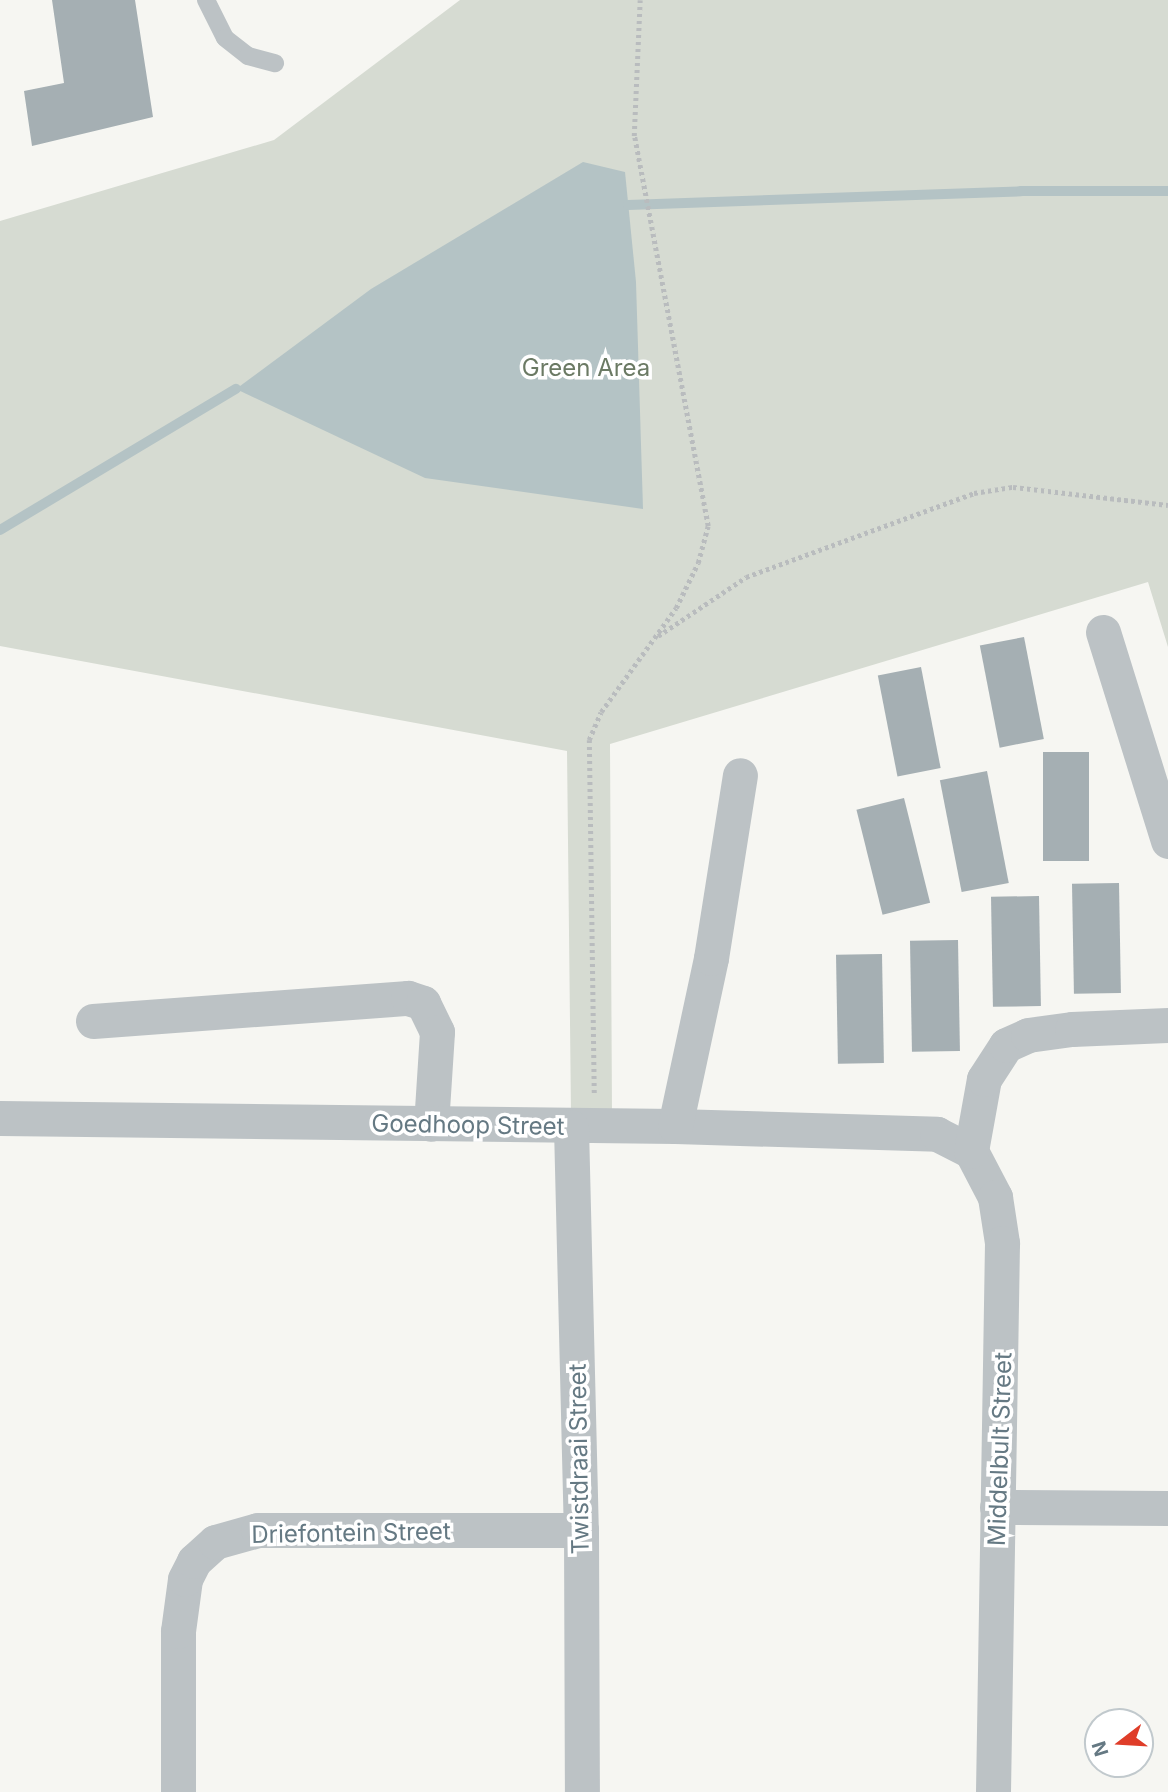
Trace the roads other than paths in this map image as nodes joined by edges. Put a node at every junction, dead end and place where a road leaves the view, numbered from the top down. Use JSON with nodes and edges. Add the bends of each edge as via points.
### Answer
{"nodes":[{"id":1,"x":206,"y":0,"type":"edge"},
{"id":2,"x":275,"y":63,"type":"dead end"},
{"id":3,"x":1103,"y":632,"type":"dead end"},
{"id":4,"x":740,"y":775,"type":"dead end"},
{"id":5,"x":1168,"y":841,"type":"edge"},
{"id":6,"x":93,"y":1021,"type":"dead end"},
{"id":7,"x":1168,"y":1025,"type":"edge"},
{"id":8,"x":0,"y":1118,"type":"edge"},
{"id":9,"x":431,"y":1124,"type":"junction"},
{"id":10,"x":582,"y":1126,"type":"junction"},
{"id":11,"x":675,"y":1126,"type":"junction"},
{"id":12,"x":971,"y":1152,"type":"junction"},
{"id":13,"x":997,"y":1507,"type":"junction"},
{"id":14,"x":1168,"y":1508,"type":"edge"},
{"id":15,"x":581,"y":1530,"type":"junction"},
{"id":16,"x":178,"y":1792,"type":"edge"},
{"id":17,"x":582,"y":1792,"type":"edge"},
{"id":18,"x":993,"y":1792,"type":"edge"}],
"edges":[{"from":1,"to":2,"type":"lane","via":[[225,38],[248,56]]},
{"from":3,"to":5,"type":"street"},
{"from":4,"to":11,"type":"street","via":[[711,958]]},
{"from":6,"to":9,"type":"street","via":[[408,998],[424,1003],[437,1032]]},
{"from":7,"to":12,"type":"street","via":[[1072,1028],[1028,1035],[1006,1045],[984,1079]]},
{"from":8,"to":9,"type":"street","name":"Goedhoop Street"},
{"from":9,"to":10,"type":"street","name":"Goedhoop Street"},
{"from":10,"to":11,"type":"street","name":"Goedhoop Street"},
{"from":10,"to":15,"type":"street","name":"Twistdraai Street"},
{"from":11,"to":12,"type":"street","name":"Goedhoop Street","via":[[937,1134]]},
{"from":12,"to":13,"type":"street","name":"Middelbult Street","via":[[995,1197],[1002,1242]]},
{"from":13,"to":14,"type":"street"},
{"from":13,"to":18,"type":"street","name":"Middelbult Street"},
{"from":15,"to":16,"type":"street","name":"Driefontein Street","via":[[258,1530],[215,1542],[194,1561],[185,1579],[178,1631]]},
{"from":15,"to":17,"type":"street","name":"Twistdraai Street"}]}
